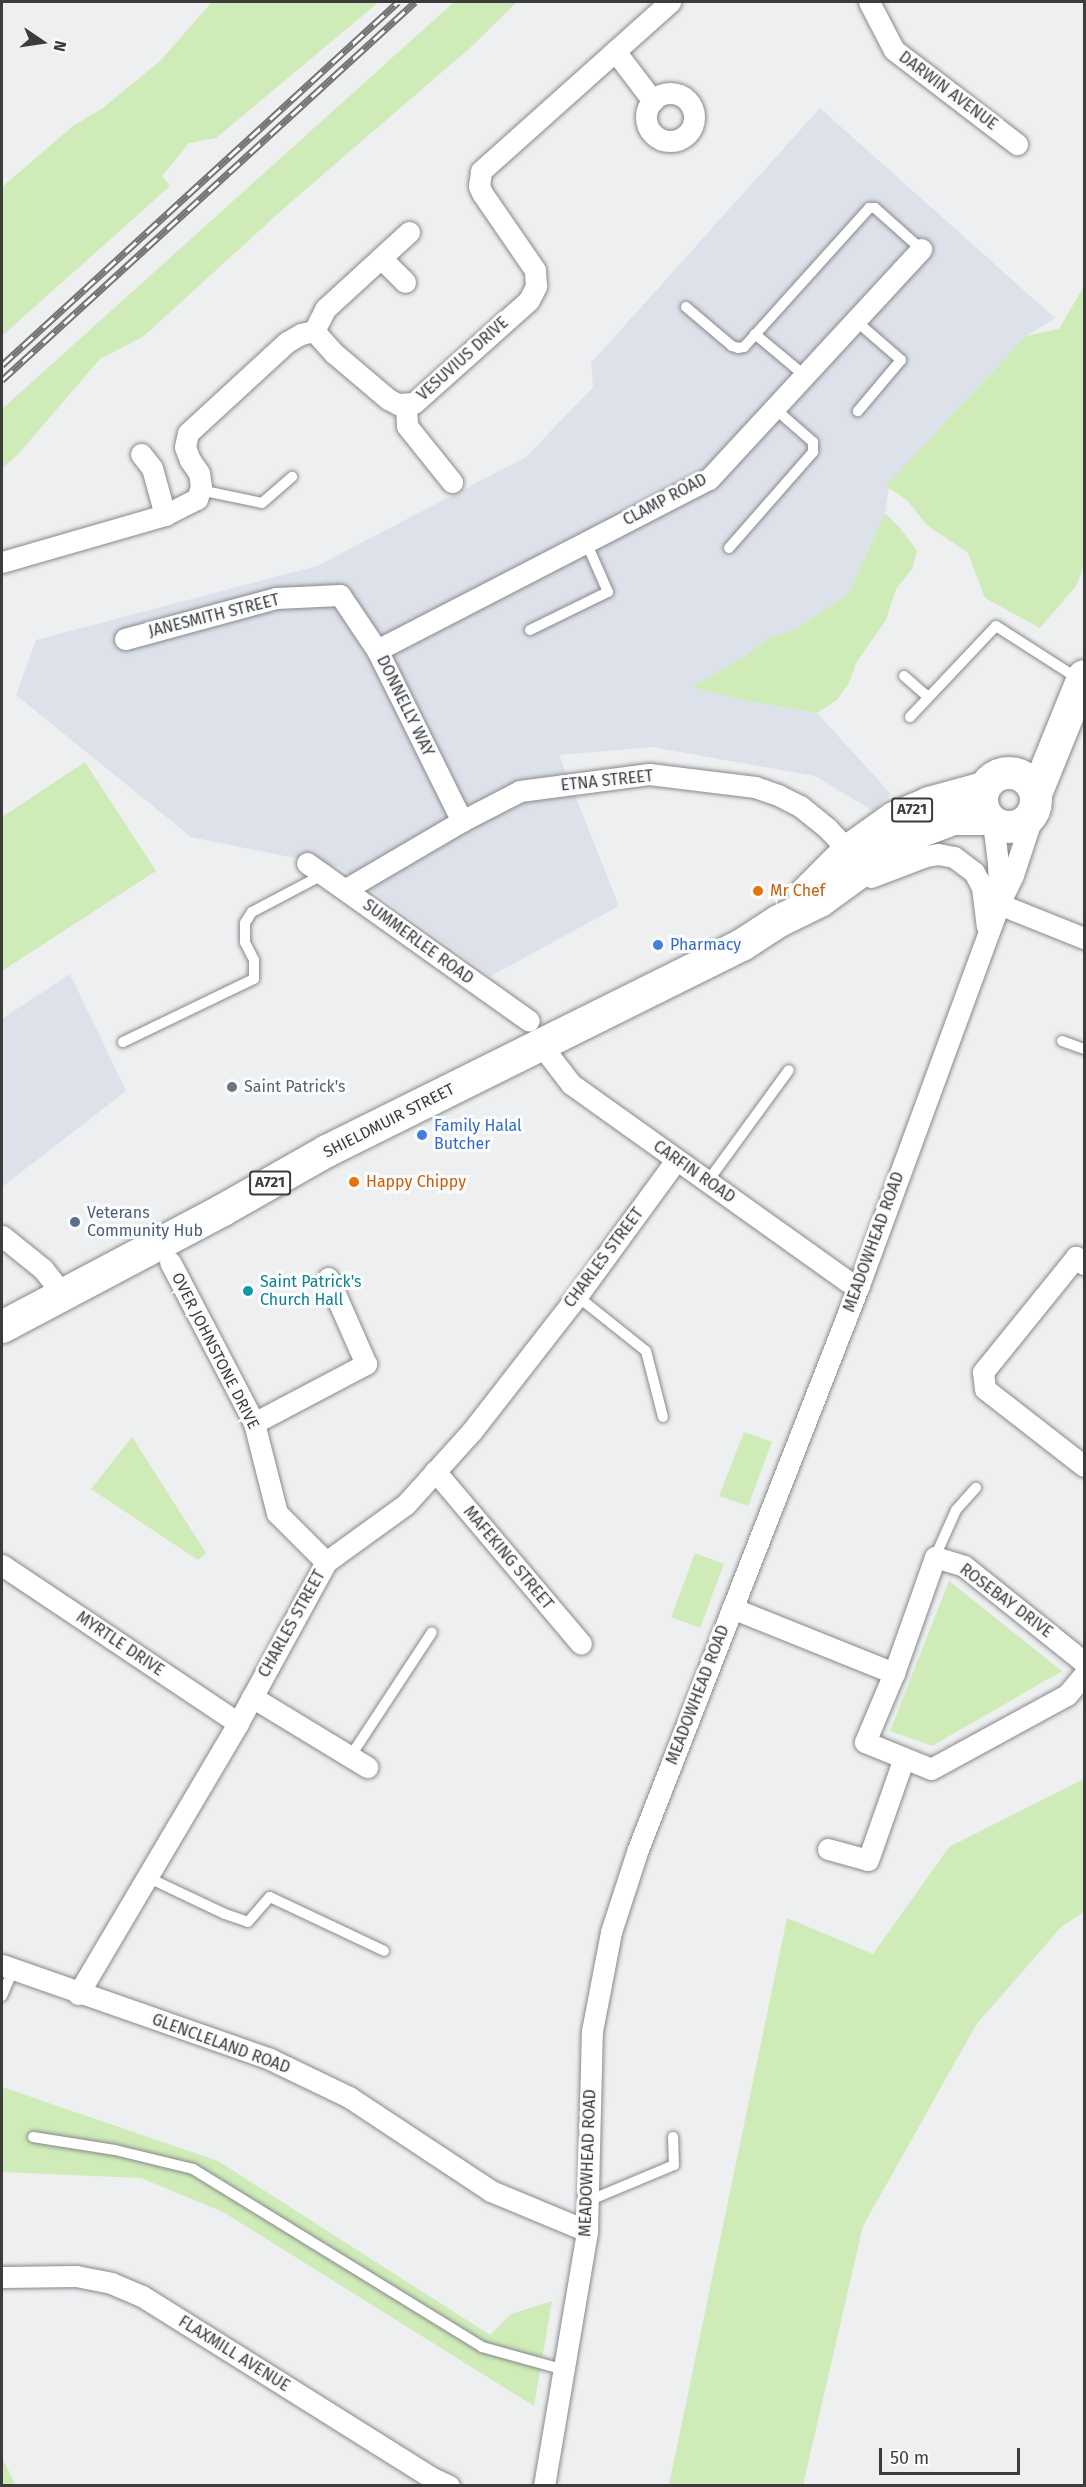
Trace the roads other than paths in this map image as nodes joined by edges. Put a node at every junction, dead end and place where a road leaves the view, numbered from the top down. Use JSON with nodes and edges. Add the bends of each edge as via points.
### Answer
{"nodes":[{"id":1,"x":670,"y":2,"type":"edge"},
{"id":2,"x":869,"y":2,"type":"edge"},
{"id":3,"x":615,"y":51,"type":"junction"},
{"id":4,"x":653,"y":101,"type":"dead end"},
{"id":5,"x":1017,"y":144,"type":"dead end"},
{"id":6,"x":409,"y":232,"type":"dead end"},
{"id":7,"x":921,"y":249,"type":"joint"},
{"id":8,"x":381,"y":258,"type":"junction"},
{"id":9,"x":405,"y":282,"type":"dead end"},
{"id":10,"x":686,"y":307,"type":"dead end"},
{"id":11,"x":855,"y":320,"type":"junction"},
{"id":12,"x":314,"y":331,"type":"junction"},
{"id":13,"x":755,"y":334,"type":"junction"},
{"id":14,"x":804,"y":375,"type":"junction"},
{"id":15,"x":406,"y":406,"type":"junction"},
{"id":16,"x":774,"y":408,"type":"junction"},
{"id":17,"x":858,"y":411,"type":"dead end"},
{"id":18,"x":141,"y":454,"type":"dead end"},
{"id":19,"x":292,"y":477,"type":"dead end"},
{"id":20,"x":452,"y":482,"type":"dead end"},
{"id":21,"x":200,"y":490,"type":"junction"},
{"id":22,"x":165,"y":515,"type":"junction"},
{"id":23,"x":586,"y":542,"type":"junction"},
{"id":24,"x":729,"y":548,"type":"dead end"},
{"id":25,"x":2,"y":562,"type":"edge"},
{"id":26,"x":340,"y":595,"type":"joint"},
{"id":27,"x":530,"y":630,"type":"dead end"},
{"id":28,"x":125,"y":639,"type":"dead end"},
{"id":29,"x":377,"y":650,"type":"junction"},
{"id":30,"x":904,"y":676,"type":"dead end"},
{"id":31,"x":1079,"y":689,"type":"edge"},
{"id":32,"x":928,"y":697,"type":"junction"},
{"id":33,"x":910,"y":717,"type":"dead end"},
{"id":34,"x":996,"y":780,"type":"junction"},
{"id":35,"x":1035,"y":803,"type":"junction"},
{"id":36,"x":991,"y":820,"type":"junction"},
{"id":37,"x":462,"y":821,"type":"junction"},
{"id":38,"x":857,"y":859,"type":"junction"},
{"id":39,"x":315,"y":868,"type":"joint"},
{"id":40,"x":346,"y":889,"type":"junction"},
{"id":41,"x":820,"y":901,"type":"junction"},
{"id":42,"x":999,"y":904,"type":"junction"},
{"id":43,"x":779,"y":921,"type":"junction"},
{"id":44,"x":987,"y":936,"type":"junction"},
{"id":45,"x":1084,"y":937,"type":"edge"},
{"id":46,"x":535,"y":1033,"type":"junction"},
{"id":47,"x":1062,"y":1041,"type":"dead end"},
{"id":48,"x":123,"y":1042,"type":"dead end"},
{"id":49,"x":1084,"y":1049,"type":"edge"},
{"id":50,"x":789,"y":1070,"type":"dead end"},
{"id":51,"x":676,"y":1160,"type":"junction"},
{"id":52,"x":708,"y":1181,"type":"junction"},
{"id":53,"x":2,"y":1236,"type":"edge"},
{"id":54,"x":170,"y":1262,"type":"dead end"},
{"id":55,"x":1084,"y":1264,"type":"edge"},
{"id":56,"x":328,"y":1278,"type":"dead end"},
{"id":57,"x":859,"y":1285,"type":"junction"},
{"id":58,"x":62,"y":1293,"type":"junction"},
{"id":59,"x":577,"y":1296,"type":"junction"},
{"id":60,"x":2,"y":1327,"type":"edge"},
{"id":61,"x":663,"y":1417,"type":"dead end"},
{"id":62,"x":254,"y":1423,"type":"junction"},
{"id":63,"x":1084,"y":1466,"type":"edge"},
{"id":64,"x":435,"y":1471,"type":"junction"},
{"id":65,"x":976,"y":1488,"type":"dead end"},
{"id":66,"x":935,"y":1557,"type":"junction"},
{"id":67,"x":326,"y":1562,"type":"junction"},
{"id":68,"x":2,"y":1565,"type":"edge"},
{"id":69,"x":732,"y":1608,"type":"junction"},
{"id":70,"x":432,"y":1632,"type":"dead end"},
{"id":71,"x":581,"y":1644,"type":"dead end"},
{"id":72,"x":1084,"y":1662,"type":"edge"},
{"id":73,"x":894,"y":1673,"type":"junction"},
{"id":74,"x":1084,"y":1675,"type":"edge"},
{"id":75,"x":252,"y":1697,"type":"junction"},
{"id":76,"x":238,"y":1723,"type":"junction"},
{"id":77,"x":904,"y":1758,"type":"junction"},
{"id":78,"x":359,"y":1762,"type":"joint"},
{"id":79,"x":828,"y":1849,"type":"dead end"},
{"id":80,"x":147,"y":1876,"type":"junction"},
{"id":81,"x":384,"y":1951,"type":"dead end"},
{"id":82,"x":7,"y":1967,"type":"edge"},
{"id":83,"x":78,"y":1994,"type":"junction"},
{"id":84,"x":2,"y":1996,"type":"edge"},
{"id":85,"x":673,"y":2137,"type":"dead end"},
{"id":86,"x":33,"y":2138,"type":"dead end"},
{"id":87,"x":588,"y":2201,"type":"junction"},
{"id":88,"x":587,"y":2231,"type":"junction"},
{"id":89,"x":2,"y":2277,"type":"edge"},
{"id":90,"x":566,"y":2370,"type":"junction"},
{"id":91,"x":449,"y":2486,"type":"edge"},
{"id":92,"x":544,"y":2486,"type":"edge"}],
"edges":[{"from":1,"to":3,"type":"street","name":"VESUVIUS DRIVE"},
{"from":2,"to":5,"type":"street","name":"DARWIN AVENUE","via":[[894,50]]},
{"from":3,"to":4,"type":"street"},
{"from":3,"to":15,"type":"street","name":"VESUVIUS DRIVE","via":[[481,171],[482,193],[535,270],[536,286],[529,300],[414,404]]},
{"from":6,"to":8,"type":"street"},
{"from":7,"to":11,"type":"street","name":"CLAMP ROAD"},
{"from":7,"to":13,"type":"lane","via":[[875,208],[869,208]]},
{"from":8,"to":9,"type":"street"},
{"from":8,"to":12,"type":"street","via":[[325,309]]},
{"from":10,"to":13,"type":"lane","via":[[732,346],[744,347]]},
{"from":11,"to":14,"type":"street","name":"CLAMP ROAD"},
{"from":11,"to":17,"type":"lane","via":[[901,360]]},
{"from":12,"to":15,"type":"street","name":"VESUVIUS DRIVE","via":[[388,399]]},
{"from":12,"to":21,"type":"street","via":[[287,342],[188,433],[185,447],[199,473]]},
{"from":13,"to":14,"type":"lane"},
{"from":14,"to":16,"type":"street","name":"CLAMP ROAD"},
{"from":15,"to":20,"type":"street","via":[[407,426]]},
{"from":16,"to":23,"type":"street","name":"CLAMP ROAD","via":[[709,479]]},
{"from":16,"to":24,"type":"lane","via":[[813,442],[813,452]]},
{"from":18,"to":22,"type":"street","via":[[152,468]]},
{"from":19,"to":21,"type":"lane","via":[[262,503]]},
{"from":21,"to":22,"type":"street","via":[[197,499]]},
{"from":22,"to":25,"type":"street"},
{"from":23,"to":27,"type":"lane","via":[[608,592]]},
{"from":23,"to":29,"type":"street","name":"CLAMP ROAD"},
{"from":26,"to":28,"type":"street","name":"JANESMITH STREET","via":[[276,598]]},
{"from":26,"to":29,"type":"street","name":"DONNELLY WAY"},
{"from":29,"to":37,"type":"street","name":"DONNELLY WAY"},
{"from":30,"to":32,"type":"lane"},
{"from":31,"to":32,"type":"lane","via":[[996,626]]},
{"from":31,"to":34,"type":"main road","number":"A721"},
{"from":31,"to":35,"type":"main road"},
{"from":32,"to":33,"type":"lane"},
{"from":34,"to":35,"type":"main road","via":[[1020,775],[1027,779]]},
{"from":34,"to":36,"type":"main road","via":[[982,807]]},
{"from":34,"to":38,"type":"main road","name":"SHIELDMUIR STREET","number":"A721","via":[[894,818]]},
{"from":35,"to":36,"type":"main road","number":"A721","via":[[1020,825],[1002,826]]},
{"from":35,"to":42,"type":"street","name":"MEADOWHEAD ROAD","via":[[1013,874]]},
{"from":36,"to":38,"type":"main road","name":"SHIELDMUIR STREET","number":"A721","via":[[964,818],[932,825]]},
{"from":36,"to":42,"type":"street","name":"MEADOWHEAD ROAD","via":[[999,872]]},
{"from":37,"to":38,"type":"street","name":"ETNA STREET","via":[[519,791],[649,774],[755,787],[778,795],[800,806]]},
{"from":37,"to":40,"type":"street","name":"ETNA STREET"},
{"from":38,"to":41,"type":"main road","name":"SHIELDMUIR STREET","number":"A721"},
{"from":38,"to":43,"type":"main road","name":"SHIELDMUIR STREET","number":"A721"},
{"from":39,"to":40,"type":"street","name":"SUMMERLEE ROAD"},
{"from":39,"to":48,"type":"lane","via":[[252,912],[245,923],[245,942],[254,960],[254,979]]},
{"from":40,"to":46,"type":"street","name":"SUMMERLEE ROAD"},
{"from":41,"to":43,"type":"main road","name":"SHIELDMUIR STREET","number":"A721"},
{"from":41,"to":44,"type":"street","name":"MEADOWHEAD ROAD","via":[[893,866],[938,854],[954,857],[974,872],[985,898]]},
{"from":42,"to":44,"type":"street","name":"MEADOWHEAD ROAD"},
{"from":42,"to":45,"type":"street"},
{"from":43,"to":46,"type":"main road","name":"SHIELDMUIR STREET","number":"A721","via":[[742,945]]},
{"from":44,"to":57,"type":"street","name":"MEADOWHEAD ROAD"},
{"from":46,"to":51,"type":"street","name":"CARFIN ROAD","via":[[571,1084]]},
{"from":46,"to":58,"type":"main road","name":"SHIELDMUIR STREET","number":"A721","via":[[223,1210]]},
{"from":47,"to":49,"type":"lane"},
{"from":50,"to":52,"type":"lane"},
{"from":51,"to":52,"type":"street","name":"CARFIN ROAD"},
{"from":51,"to":59,"type":"street","name":"CHARLES STREET"},
{"from":52,"to":57,"type":"street","name":"CARFIN ROAD","via":[[847,1281]]},
{"from":53,"to":58,"type":"street","via":[[44,1269]]},
{"from":54,"to":62,"type":"street","name":"OVER JOHNSTONE DRIVE"},
{"from":55,"to":63,"type":"street","via":[[1076,1257],[982,1372],[985,1389]]},
{"from":56,"to":62,"type":"street","via":[[366,1364]]},
{"from":57,"to":69,"type":"street","name":"MEADOWHEAD ROAD"},
{"from":58,"to":60,"type":"main road","name":"SHIELDMUIR STREET","number":"A721"},
{"from":59,"to":61,"type":"lane","via":[[646,1351]]},
{"from":59,"to":64,"type":"street","name":"CHARLES STREET","via":[[472,1431]]},
{"from":62,"to":67,"type":"street","name":"OVER JOHNSTONE DRIVE","via":[[277,1513]]},
{"from":64,"to":67,"type":"street","name":"CHARLES STREET","via":[[406,1504]]},
{"from":64,"to":71,"type":"street","name":"MAFEKING STREET"},
{"from":65,"to":66,"type":"lane","via":[[956,1510]]},
{"from":66,"to":72,"type":"street","name":"ROSEBAY DRIVE","via":[[964,1566]]},
{"from":66,"to":73,"type":"street"},
{"from":67,"to":75,"type":"street","name":"CHARLES STREET"},
{"from":68,"to":76,"type":"street","name":"MYRTLE DRIVE"},
{"from":69,"to":73,"type":"street"},
{"from":69,"to":87,"type":"street","name":"MEADOWHEAD ROAD","via":[[638,1849],[611,1932],[592,2031]]},
{"from":70,"to":78,"type":"lane"},
{"from":73,"to":77,"type":"street","via":[[865,1742]]},
{"from":74,"to":77,"type":"street","via":[[1067,1695],[931,1769]]},
{"from":75,"to":76,"type":"street","name":"CHARLES STREET"},
{"from":75,"to":78,"type":"street"},
{"from":76,"to":80,"type":"street","name":"CHARLES STREET"},
{"from":77,"to":79,"type":"street","via":[[868,1860]]},
{"from":80,"to":81,"type":"lane","via":[[248,1922],[270,1896]]},
{"from":80,"to":83,"type":"street","name":"CHARLES STREET"},
{"from":82,"to":83,"type":"street","name":"GLENCLELAND ROAD"},
{"from":82,"to":84,"type":"lane"},
{"from":83,"to":88,"type":"street","name":"GLENCLELAND ROAD","via":[[270,2059],[349,2097],[491,2191]]},
{"from":85,"to":87,"type":"lane","via":[[674,2165]]},
{"from":86,"to":90,"type":"lane","via":[[115,2150],[193,2169],[482,2347]]},
{"from":87,"to":88,"type":"street","name":"MEADOWHEAD ROAD"},
{"from":88,"to":90,"type":"street","name":"MEADOWHEAD ROAD"},
{"from":89,"to":91,"type":"street","name":"FLAXMILL AVENUE","via":[[76,2276],[111,2283],[142,2296]]},
{"from":90,"to":92,"type":"street","name":"MEADOWHEAD ROAD"}]}
